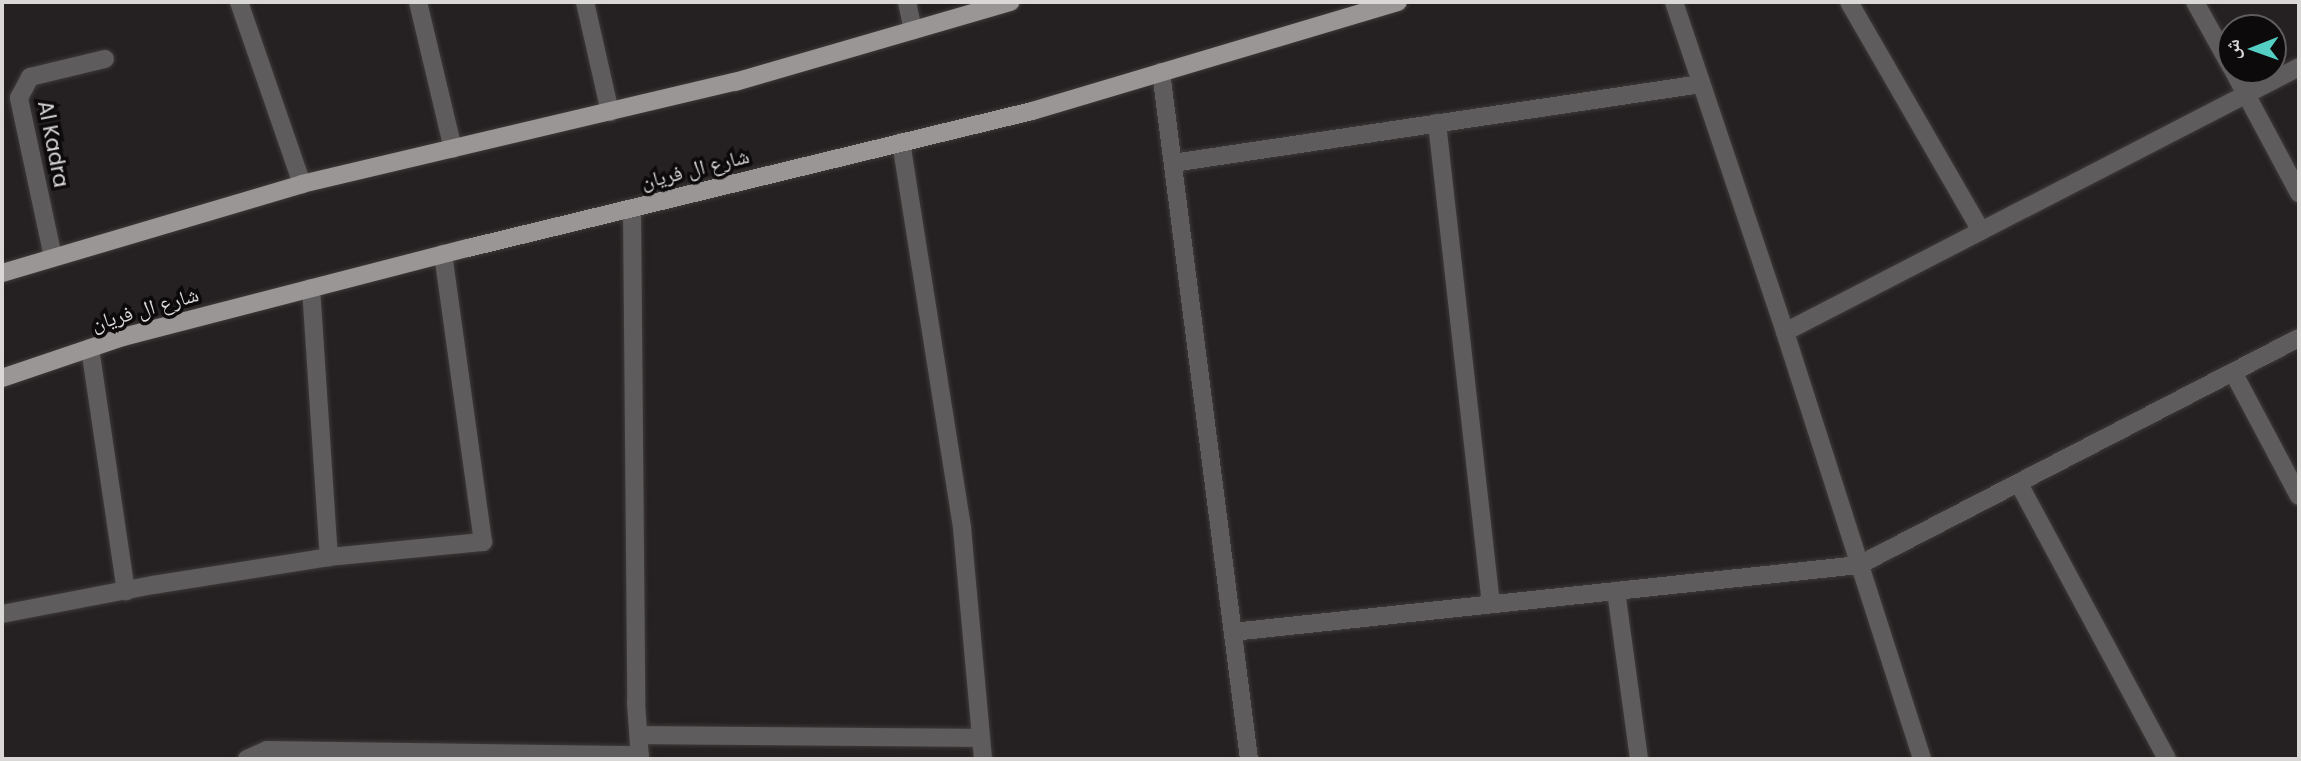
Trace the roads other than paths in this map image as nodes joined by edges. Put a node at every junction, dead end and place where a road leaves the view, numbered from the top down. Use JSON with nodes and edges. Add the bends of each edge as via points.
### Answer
{"nodes":[{"id":1,"x":239,"y":2,"type":"edge"},
{"id":2,"x":418,"y":2,"type":"edge"},
{"id":3,"x":586,"y":2,"type":"edge"},
{"id":4,"x":907,"y":2,"type":"edge"},
{"id":5,"x":1011,"y":2,"type":"edge"},
{"id":6,"x":1398,"y":2,"type":"edge"},
{"id":7,"x":1674,"y":2,"type":"edge"},
{"id":8,"x":1849,"y":2,"type":"edge"},
{"id":9,"x":2195,"y":2,"type":"edge"},
{"id":10,"x":913,"y":30,"type":"junction"},
{"id":11,"x":2217,"y":42,"type":"edge"},
{"id":12,"x":105,"y":59,"type":"dead end"},
{"id":13,"x":2299,"y":67,"type":"edge"},
{"id":14,"x":1161,"y":72,"type":"junction"},
{"id":15,"x":1701,"y":84,"type":"junction"},
{"id":16,"x":2240,"y":84,"type":"edge"},
{"id":17,"x":2246,"y":95,"type":"junction"},
{"id":18,"x":610,"y":112,"type":"junction"},
{"id":19,"x":1437,"y":123,"type":"junction"},
{"id":20,"x":901,"y":142,"type":"junction"},
{"id":21,"x":453,"y":149,"type":"junction"},
{"id":22,"x":1173,"y":163,"type":"junction"},
{"id":23,"x":302,"y":184,"type":"junction"},
{"id":24,"x":2299,"y":193,"type":"edge"},
{"id":25,"x":632,"y":208,"type":"junction"},
{"id":26,"x":1981,"y":232,"type":"junction"},
{"id":27,"x":443,"y":254,"type":"junction"},
{"id":28,"x":54,"y":257,"type":"junction"},
{"id":29,"x":2,"y":273,"type":"edge"},
{"id":30,"x":311,"y":288,"type":"junction"},
{"id":31,"x":1785,"y":332,"type":"junction"},
{"id":32,"x":2299,"y":338,"type":"edge"},
{"id":33,"x":90,"y":348,"type":"junction"},
{"id":34,"x":2234,"y":374,"type":"junction"},
{"id":35,"x":2,"y":378,"type":"edge"},
{"id":36,"x":2019,"y":484,"type":"junction"},
{"id":37,"x":2299,"y":496,"type":"edge"},
{"id":38,"x":329,"y":557,"type":"junction"},
{"id":39,"x":1859,"y":565,"type":"junction"},
{"id":40,"x":127,"y":591,"type":"junction"},
{"id":41,"x":1616,"y":591,"type":"junction"},
{"id":42,"x":1492,"y":604,"type":"junction"},
{"id":43,"x":2,"y":614,"type":"edge"},
{"id":44,"x":1233,"y":632,"type":"junction"},
{"id":45,"x":639,"y":735,"type":"junction"},
{"id":46,"x":981,"y":738,"type":"junction"},
{"id":47,"x":268,"y":755,"type":"edge"},
{"id":48,"x":498,"y":756,"type":"edge"},
{"id":49,"x":640,"y":757,"type":"edge"},
{"id":50,"x":247,"y":759,"type":"edge"},
{"id":51,"x":983,"y":759,"type":"edge"},
{"id":52,"x":1249,"y":759,"type":"edge"},
{"id":53,"x":1639,"y":759,"type":"edge"},
{"id":54,"x":1922,"y":759,"type":"edge"},
{"id":55,"x":2167,"y":759,"type":"edge"}],
"edges":[{"from":1,"to":23,"type":"street"},
{"from":2,"to":21,"type":"street"},
{"from":3,"to":18,"type":"street"},
{"from":4,"to":10,"type":"street"},
{"from":5,"to":10,"type":"main road"},
{"from":6,"to":14,"type":"main road","name":"شارع ال فريان"},
{"from":7,"to":15,"type":"street"},
{"from":8,"to":26,"type":"street"},
{"from":9,"to":11,"type":"street"},
{"from":10,"to":18,"type":"main road"},
{"from":12,"to":28,"type":"street","name":"Al Kadra","via":[[30,77],[19,97]]},
{"from":13,"to":17,"type":"street"},
{"from":14,"to":20,"type":"main road","name":"شارع ال فريان","via":[[1032,111]]},
{"from":14,"to":22,"type":"street"},
{"from":15,"to":19,"type":"street"},
{"from":15,"to":31,"type":"street"},
{"from":16,"to":17,"type":"street"},
{"from":17,"to":24,"type":"street"},
{"from":17,"to":26,"type":"street"},
{"from":18,"to":21,"type":"main road"},
{"from":19,"to":22,"type":"street"},
{"from":19,"to":42,"type":"street"},
{"from":20,"to":25,"type":"main road","name":"شارع ال فريان"},
{"from":20,"to":46,"type":"street","via":[[962,528]]},
{"from":21,"to":23,"type":"main road"},
{"from":22,"to":44,"type":"street"},
{"from":23,"to":28,"type":"main road"},
{"from":25,"to":27,"type":"main road","name":"شارع ال فريان"},
{"from":25,"to":45,"type":"street"},
{"from":26,"to":31,"type":"street"},
{"from":27,"to":30,"type":"main road","name":"شارع ال فريان"},
{"from":27,"to":38,"type":"street","via":[[484,542]]},
{"from":28,"to":29,"type":"main road"},
{"from":30,"to":33,"type":"main road","name":"شارع ال فريان"},
{"from":30,"to":38,"type":"street"},
{"from":31,"to":39,"type":"street"},
{"from":32,"to":34,"type":"street"},
{"from":33,"to":35,"type":"main road","name":"شارع ال فريان"},
{"from":33,"to":40,"type":"street"},
{"from":34,"to":36,"type":"street"},
{"from":34,"to":37,"type":"street"},
{"from":36,"to":39,"type":"street"},
{"from":36,"to":55,"type":"street"},
{"from":38,"to":40,"type":"street"},
{"from":39,"to":41,"type":"street"},
{"from":39,"to":54,"type":"street"},
{"from":40,"to":43,"type":"street"},
{"from":41,"to":42,"type":"street"},
{"from":41,"to":53,"type":"street"},
{"from":42,"to":44,"type":"street"},
{"from":44,"to":52,"type":"street"},
{"from":45,"to":46,"type":"street"},
{"from":45,"to":49,"type":"street"},
{"from":46,"to":51,"type":"street"},
{"from":47,"to":48,"type":"street"},
{"from":47,"to":50,"type":"street"},
{"from":48,"to":49,"type":"street"}]}
